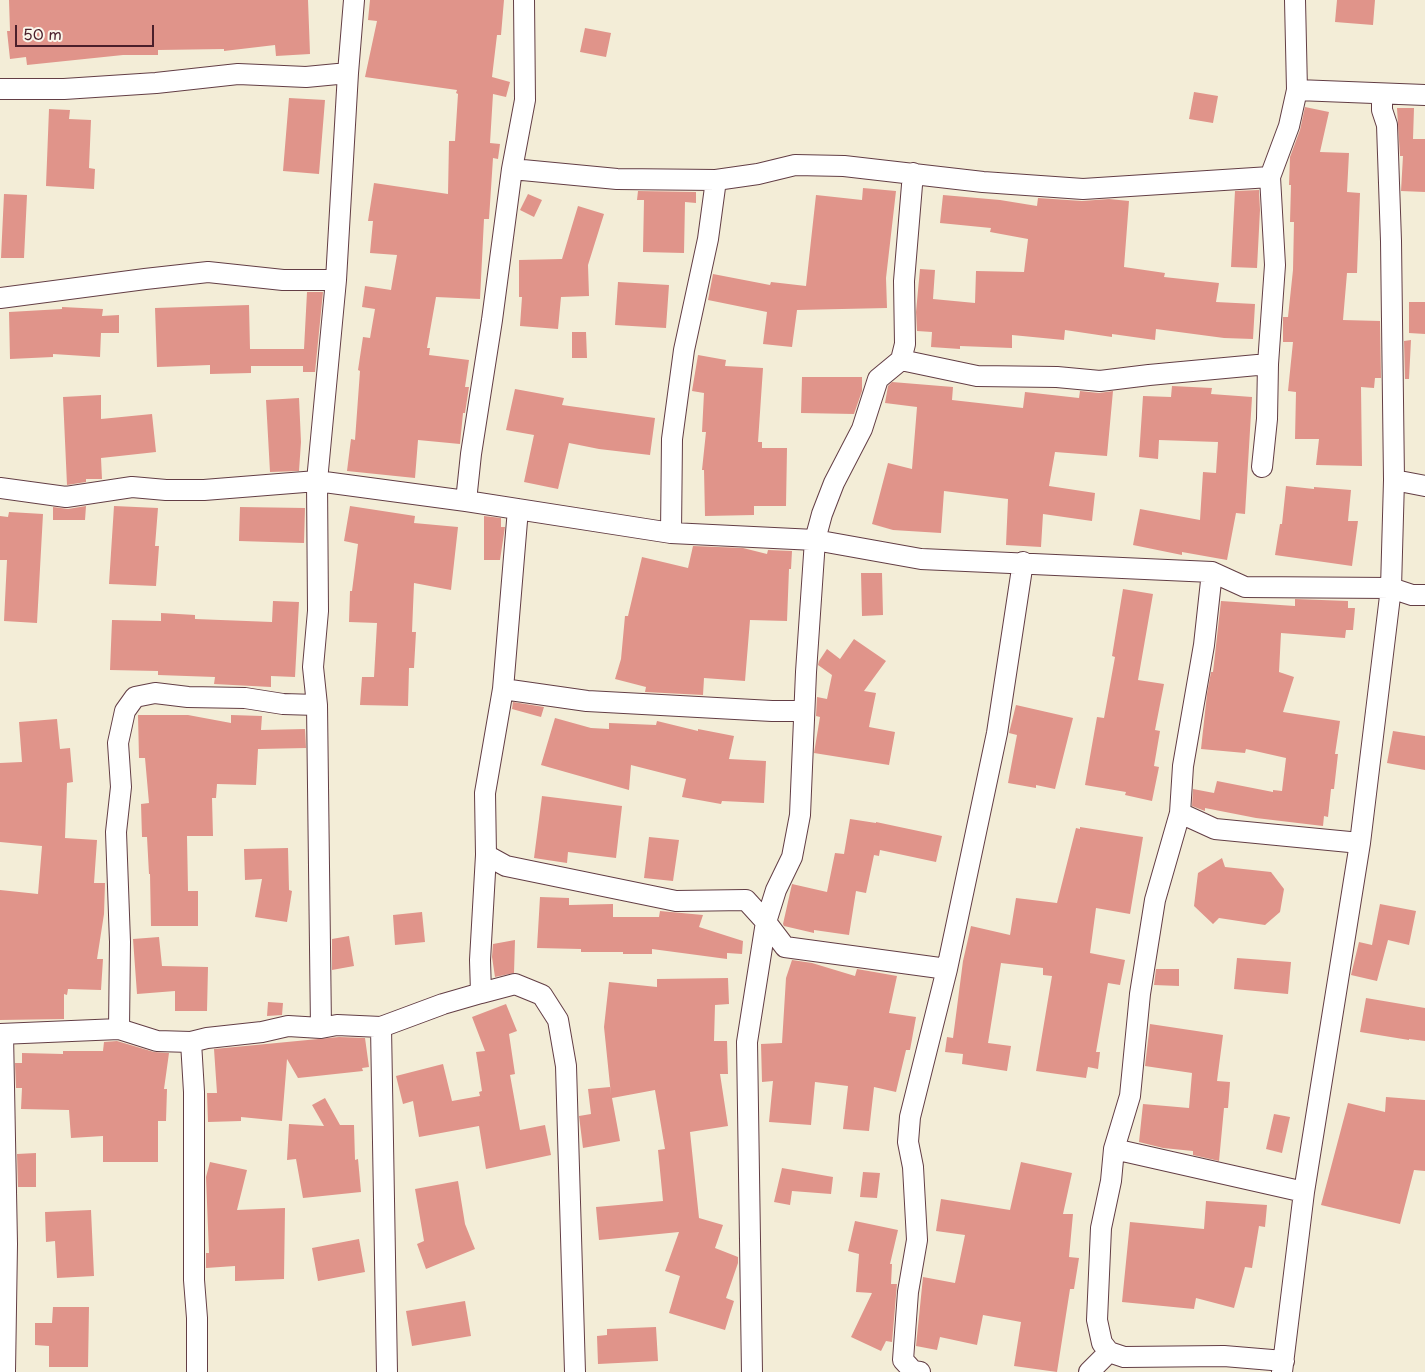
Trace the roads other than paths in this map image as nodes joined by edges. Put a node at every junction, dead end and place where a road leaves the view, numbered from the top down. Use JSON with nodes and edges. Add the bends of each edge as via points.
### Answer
{"nodes":[{"id":1,"x":354,"y":0,"type":"edge"},
{"id":2,"x":524,"y":0,"type":"edge"},
{"id":3,"x":1295,"y":0,"type":"edge"},
{"id":4,"x":348,"y":73,"type":"junction"},
{"id":5,"x":0,"y":89,"type":"edge"},
{"id":6,"x":1297,"y":90,"type":"junction"},
{"id":7,"x":1382,"y":94,"type":"junction"},
{"id":8,"x":1425,"y":95,"type":"edge"},
{"id":9,"x":512,"y":169,"type":"junction"},
{"id":10,"x":913,"y":173,"type":"junction"},
{"id":11,"x":1270,"y":177,"type":"junction"},
{"id":12,"x":716,"y":180,"type":"junction"},
{"id":13,"x":336,"y":280,"type":"junction"},
{"id":14,"x":0,"y":298,"type":"edge"},
{"id":15,"x":901,"y":360,"type":"junction"},
{"id":16,"x":1268,"y":364,"type":"junction"},
{"id":17,"x":1262,"y":467,"type":"dead end"},
{"id":18,"x":1394,"y":480,"type":"junction"},
{"id":19,"x":317,"y":481,"type":"junction"},
{"id":20,"x":1425,"y":486,"type":"edge"},
{"id":21,"x":0,"y":488,"type":"edge"},
{"id":22,"x":466,"y":501,"type":"junction"},
{"id":23,"x":518,"y":509,"type":"junction"},
{"id":24,"x":671,"y":533,"type":"junction"},
{"id":25,"x":815,"y":540,"type":"junction"},
{"id":26,"x":1023,"y":562,"type":"junction"},
{"id":27,"x":1212,"y":572,"type":"junction"},
{"id":28,"x":1391,"y":588,"type":"junction"},
{"id":29,"x":1425,"y":595,"type":"edge"},
{"id":30,"x":503,"y":689,"type":"junction"},
{"id":31,"x":317,"y":705,"type":"junction"},
{"id":32,"x":804,"y":711,"type":"junction"},
{"id":33,"x":1180,"y":813,"type":"junction"},
{"id":34,"x":1360,"y":843,"type":"junction"},
{"id":35,"x":486,"y":855,"type":"junction"},
{"id":36,"x":766,"y":922,"type":"junction"},
{"id":37,"x":947,"y":969,"type":"junction"},
{"id":38,"x":481,"y":993,"type":"junction"},
{"id":39,"x":381,"y":1027,"type":"junction"},
{"id":40,"x":119,"y":1028,"type":"junction"},
{"id":41,"x":321,"y":1028,"type":"junction"},
{"id":42,"x":1,"y":1034,"type":"edge"},
{"id":43,"x":191,"y":1042,"type":"junction"},
{"id":44,"x":1114,"y":1149,"type":"junction"},
{"id":45,"x":1304,"y":1192,"type":"junction"},
{"id":46,"x":1109,"y":1352,"type":"junction"},
{"id":47,"x":1283,"y":1366,"type":"edge"},
{"id":48,"x":5,"y":1372,"type":"edge"},
{"id":49,"x":198,"y":1372,"type":"edge"},
{"id":50,"x":387,"y":1372,"type":"edge"},
{"id":51,"x":575,"y":1372,"type":"edge"},
{"id":52,"x":752,"y":1372,"type":"edge"},
{"id":53,"x":920,"y":1372,"type":"edge"},
{"id":54,"x":1089,"y":1372,"type":"edge"}],
"edges":[{"from":1,"to":4,"type":"street"},
{"from":2,"to":9,"type":"street","via":[[525,100]]},
{"from":3,"to":6,"type":"street"},
{"from":4,"to":5,"type":"street","via":[[306,77],[238,74],[64,89]]},
{"from":4,"to":13,"type":"street"},
{"from":6,"to":7,"type":"street"},
{"from":6,"to":11,"type":"street","via":[[1289,126]]},
{"from":7,"to":8,"type":"street"},
{"from":7,"to":18,"type":"street","via":[[1382,110],[1387,125],[1391,241]]},
{"from":9,"to":12,"type":"street","via":[[617,178]]},
{"from":9,"to":22,"type":"street"},
{"from":10,"to":11,"type":"street","via":[[1083,189]]},
{"from":10,"to":12,"type":"street","via":[[794,165]]},
{"from":10,"to":15,"type":"street","via":[[904,281],[905,344]]},
{"from":11,"to":16,"type":"street","via":[[1275,265]]},
{"from":12,"to":24,"type":"street","via":[[708,239],[684,350],[672,439]]},
{"from":13,"to":14,"type":"street","via":[[283,280],[208,272]]},
{"from":13,"to":19,"type":"street"},
{"from":15,"to":16,"type":"street","via":[[977,376],[1100,381]]},
{"from":15,"to":25,"type":"street","via":[[878,379],[862,429],[834,483]]},
{"from":16,"to":17,"type":"street"},
{"from":18,"to":20,"type":"street"},
{"from":18,"to":28,"type":"street"},
{"from":19,"to":21,"type":"street","via":[[204,490],[132,487],[66,497]]},
{"from":19,"to":22,"type":"street"},
{"from":19,"to":31,"type":"street","via":[[318,611],[313,667]]},
{"from":22,"to":23,"type":"street"},
{"from":23,"to":24,"type":"street"},
{"from":23,"to":30,"type":"street"},
{"from":24,"to":25,"type":"street"},
{"from":25,"to":26,"type":"street","via":[[922,559]]},
{"from":25,"to":32,"type":"street"},
{"from":26,"to":27,"type":"street"},
{"from":26,"to":37,"type":"street","via":[[997,733]]},
{"from":27,"to":28,"type":"street","via":[[1245,587]]},
{"from":27,"to":33,"type":"street","via":[[1204,645],[1183,766]]},
{"from":28,"to":29,"type":"street","via":[[1412,595]]},
{"from":28,"to":34,"type":"street"},
{"from":30,"to":32,"type":"street","via":[[587,701]]},
{"from":30,"to":35,"type":"street","via":[[485,793]]},
{"from":31,"to":40,"type":"street","via":[[155,692],[135,697],[124,710],[118,744],[121,786],[116,832]]},
{"from":31,"to":41,"type":"street"},
{"from":32,"to":36,"type":"street","via":[[800,815],[792,857],[776,890]]},
{"from":33,"to":34,"type":"street","via":[[1215,829]]},
{"from":33,"to":44,"type":"street","via":[[1155,900],[1140,994],[1130,1096]]},
{"from":34,"to":45,"type":"street"},
{"from":35,"to":36,"type":"street","via":[[506,866],[676,901],[746,900]]},
{"from":35,"to":38,"type":"street"},
{"from":36,"to":37,"type":"street","via":[[785,947]]},
{"from":36,"to":52,"type":"street","via":[[747,1042]]},
{"from":37,"to":53,"type":"street","via":[[910,1117],[908,1142],[913,1167],[916,1240],[903,1360],[913,1371]]},
{"from":38,"to":39,"type":"street"},
{"from":38,"to":51,"type":"street","via":[[515,984],[542,995],[558,1020],[566,1066]]},
{"from":39,"to":41,"type":"street","via":[[336,1025]]},
{"from":39,"to":50,"type":"street"},
{"from":40,"to":42,"type":"street"},
{"from":40,"to":43,"type":"street","via":[[157,1041]]},
{"from":41,"to":43,"type":"street","via":[[288,1026]]},
{"from":42,"to":48,"type":"street","via":[[7,1244]]},
{"from":43,"to":49,"type":"street","via":[[194,1092],[193,1258]]},
{"from":44,"to":45,"type":"street"},
{"from":44,"to":46,"type":"street","via":[[1101,1228],[1097,1320],[1102,1343]]},
{"from":45,"to":47,"type":"street"},
{"from":46,"to":47,"type":"street","via":[[1124,1357],[1215,1356]]},
{"from":46,"to":54,"type":"street"}]}
